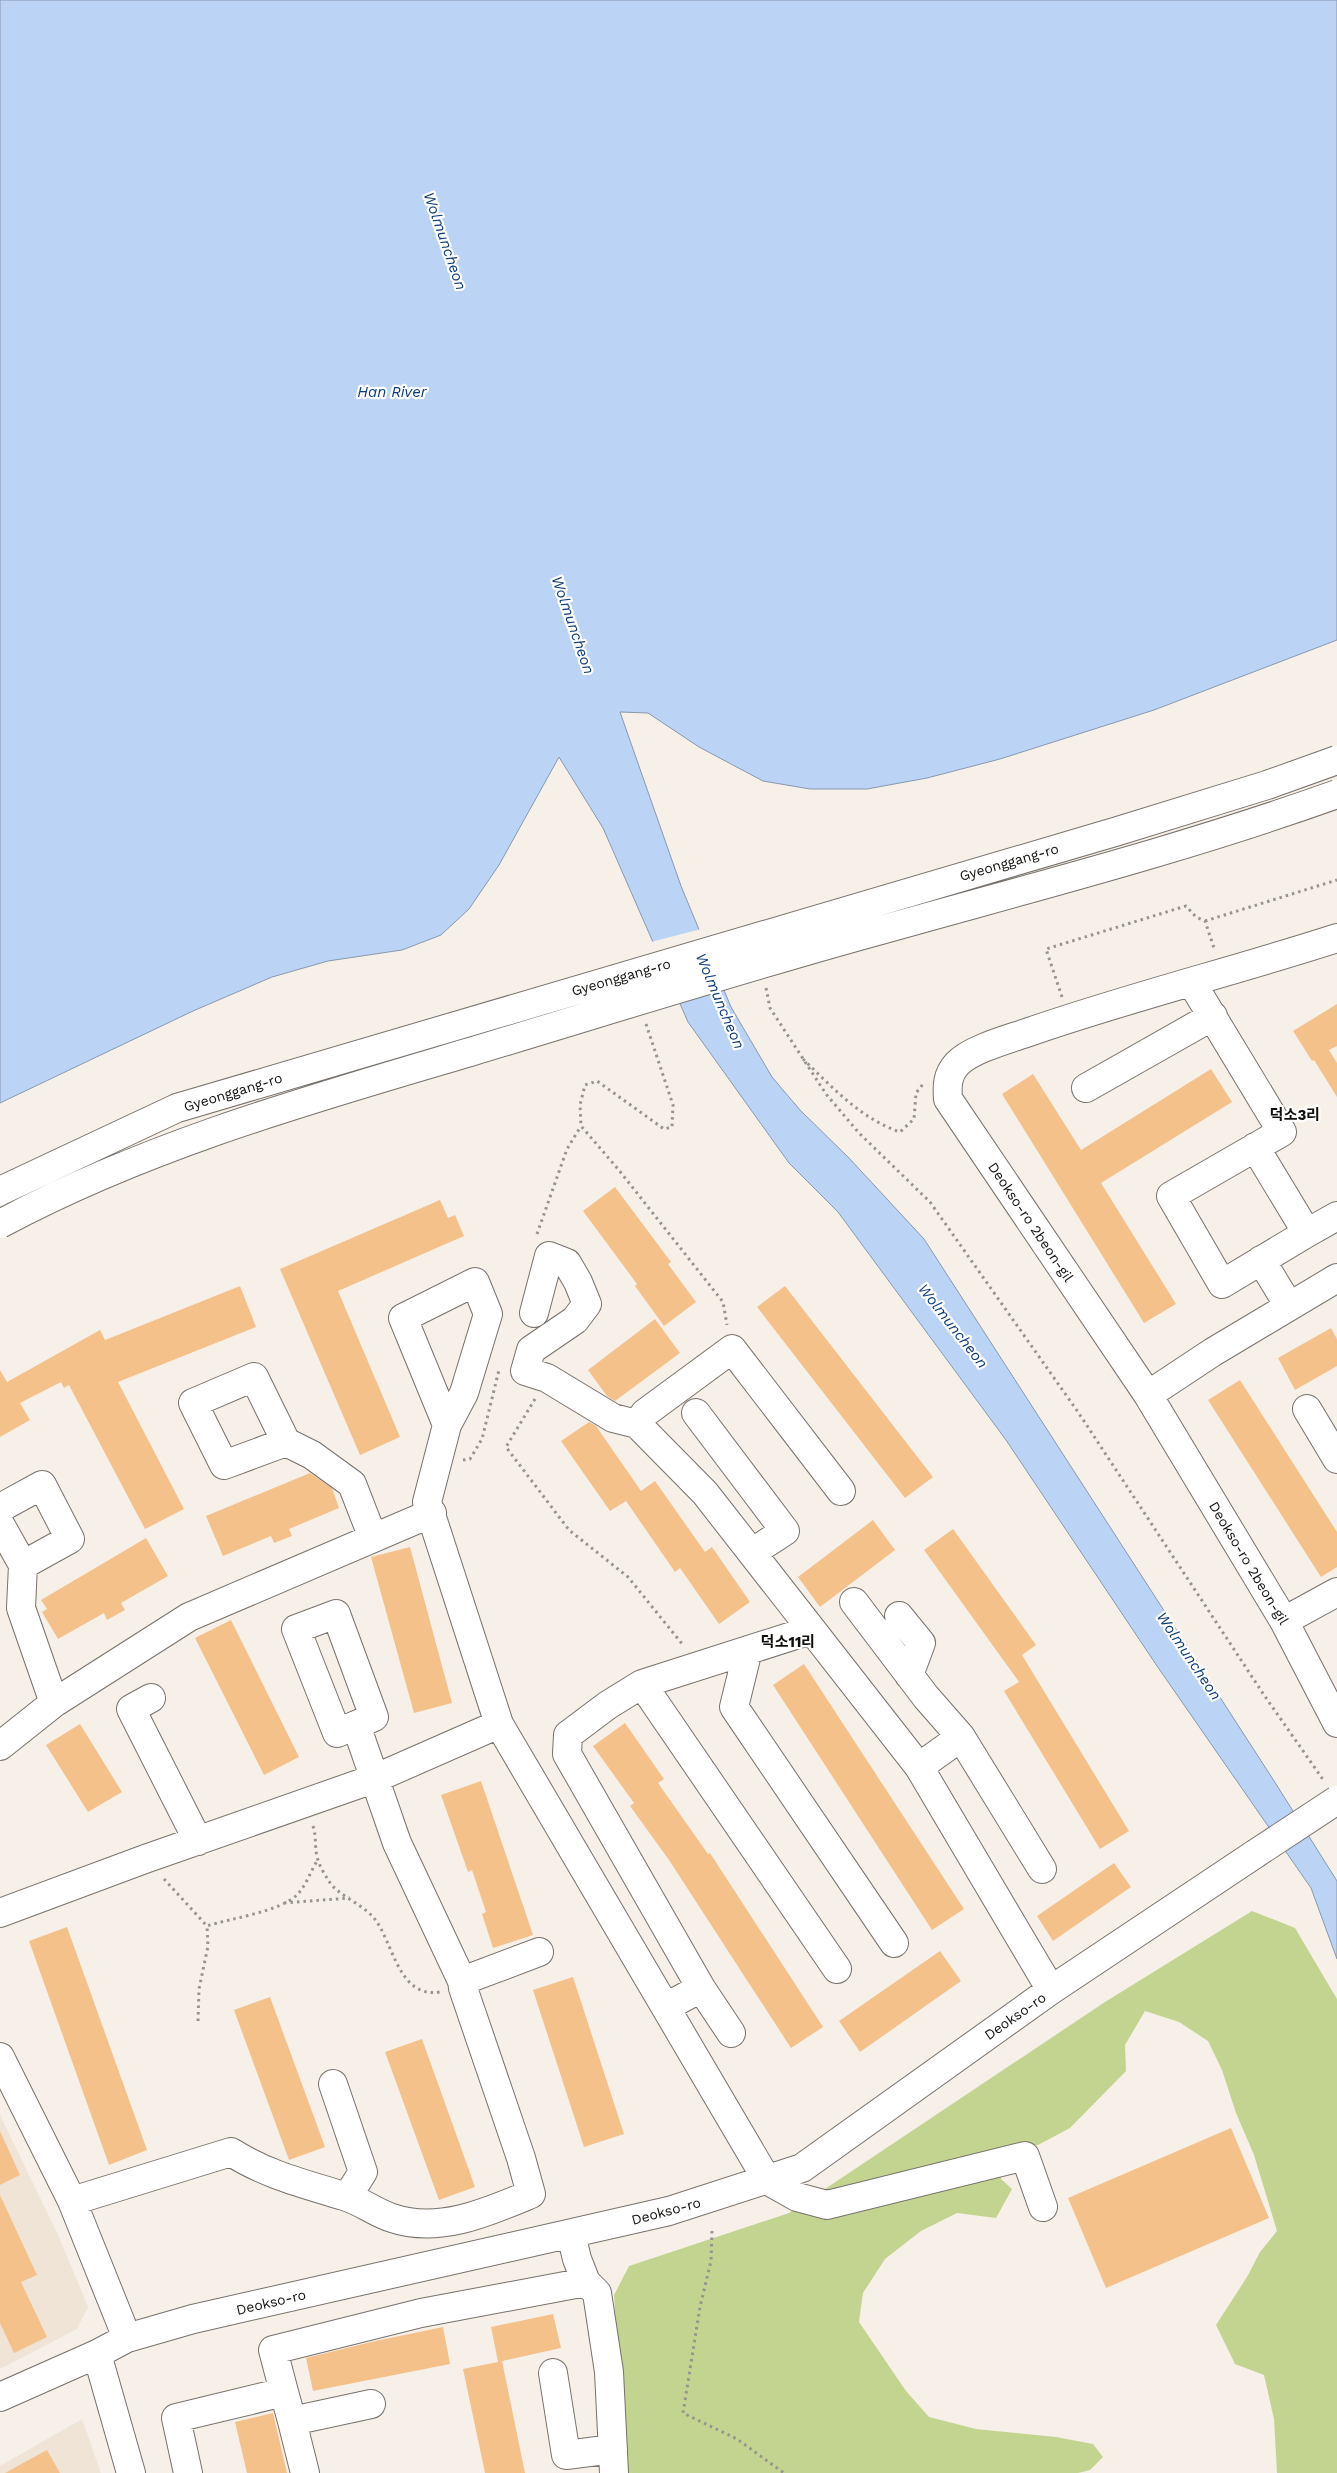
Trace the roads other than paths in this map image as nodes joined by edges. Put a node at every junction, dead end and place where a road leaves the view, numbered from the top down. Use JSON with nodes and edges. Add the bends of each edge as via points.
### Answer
{"nodes":[{"id":1,"x":1337,"y":760,"type":"edge"},
{"id":2,"x":1337,"y":794,"type":"edge"},
{"id":3,"x":1337,"y":938,"type":"edge"},
{"id":4,"x":1192,"y":983,"type":"junction"},
{"id":5,"x":1213,"y":1016,"type":"junction"},
{"id":6,"x":1086,"y":1088,"type":"dead end"},
{"id":7,"x":1255,"y":1147,"type":"junction"},
{"id":8,"x":0,"y":1190,"type":"edge"},
{"id":9,"x":1337,"y":1216,"type":"edge"},
{"id":10,"x":0,"y":1224,"type":"edge"},
{"id":11,"x":1307,"y":1233,"type":"junction"},
{"id":12,"x":1261,"y":1260,"type":"junction"},
{"id":13,"x":1337,"y":1278,"type":"edge"},
{"id":14,"x":1289,"y":1306,"type":"junction"},
{"id":15,"x":534,"y":1313,"type":"dead end"},
{"id":16,"x":1148,"y":1395,"type":"junction"},
{"id":17,"x":1307,"y":1409,"type":"dead end"},
{"id":18,"x":696,"y":1413,"type":"dead end"},
{"id":19,"x":637,"y":1424,"type":"junction"},
{"id":20,"x":447,"y":1425,"type":"junction"},
{"id":21,"x":286,"y":1442,"type":"dead end"},
{"id":22,"x":1337,"y":1459,"type":"edge"},
{"id":23,"x":841,"y":1491,"type":"dead end"},
{"id":24,"x":0,"y":1508,"type":"edge"},
{"id":25,"x":432,"y":1513,"type":"junction"},
{"id":26,"x":0,"y":1524,"type":"edge"},
{"id":27,"x":373,"y":1538,"type":"junction"},
{"id":28,"x":753,"y":1552,"type":"junction"},
{"id":29,"x":23,"y":1565,"type":"junction"},
{"id":30,"x":1337,"y":1592,"type":"edge"},
{"id":31,"x":854,"y":1602,"type":"dead end"},
{"id":32,"x":900,"y":1616,"type":"dead end"},
{"id":33,"x":1284,"y":1621,"type":"junction"},
{"id":34,"x":811,"y":1630,"type":"junction"},
{"id":35,"x":748,"y":1650,"type":"junction"},
{"id":36,"x":909,"y":1675,"type":"junction"},
{"id":37,"x":642,"y":1684,"type":"junction"},
{"id":38,"x":151,"y":1698,"type":"dead end"},
{"id":39,"x":54,"y":1703,"type":"junction"},
{"id":40,"x":1337,"y":1723,"type":"edge"},
{"id":41,"x":499,"y":1724,"type":"junction"},
{"id":42,"x":356,"y":1725,"type":"dead end"},
{"id":43,"x":961,"y":1737,"type":"junction"},
{"id":44,"x":0,"y":1746,"type":"edge"},
{"id":45,"x":919,"y":1767,"type":"junction"},
{"id":46,"x":376,"y":1778,"type":"junction"},
{"id":47,"x":1332,"y":1793,"type":"edge"},
{"id":48,"x":198,"y":1841,"type":"junction"},
{"id":49,"x":1042,"y":1869,"type":"dead end"},
{"id":50,"x":0,"y":1913,"type":"edge"},
{"id":51,"x":894,"y":1943,"type":"dead end"},
{"id":52,"x":539,"y":1952,"type":"dead end"},
{"id":53,"x":837,"y":1969,"type":"dead end"},
{"id":54,"x":462,"y":1984,"type":"junction"},
{"id":55,"x":701,"y":1988,"type":"junction"},
{"id":56,"x":1052,"y":1990,"type":"junction"},
{"id":57,"x":666,"y":2007,"type":"junction"},
{"id":58,"x":731,"y":2033,"type":"dead end"},
{"id":59,"x":0,"y":2057,"type":"edge"},
{"id":60,"x":333,"y":2084,"type":"dead end"},
{"id":61,"x":767,"y":2180,"type":"junction"},
{"id":62,"x":347,"y":2197,"type":"junction"},
{"id":63,"x":72,"y":2201,"type":"junction"},
{"id":64,"x":1043,"y":2206,"type":"dead end"},
{"id":65,"x":571,"y":2234,"type":"junction"},
{"id":66,"x":586,"y":2282,"type":"junction"},
{"id":67,"x":127,"y":2338,"type":"junction"},
{"id":68,"x":97,"y":2354,"type":"junction"},
{"id":69,"x":553,"y":2373,"type":"dead end"},
{"id":70,"x":284,"y":2392,"type":"junction"},
{"id":71,"x":0,"y":2397,"type":"edge"},
{"id":72,"x":371,"y":2404,"type":"dead end"},
{"id":73,"x":292,"y":2421,"type":"junction"},
{"id":74,"x":614,"y":2461,"type":"edge"},
{"id":75,"x":131,"y":2473,"type":"edge"},
{"id":76,"x":188,"y":2473,"type":"edge"},
{"id":77,"x":305,"y":2473,"type":"edge"}],
"edges":[{"from":1,"to":8,"type":"street","name":"Gyeonggang-ro","bridge":true,"via":[[1118,831],[177,1108]]},
{"from":2,"to":10,"type":"street","name":"Gyeonggang-ro","bridge":true,"via":[[1109,866],[820,947],[312,1099],[179,1144],[46,1199]]},
{"from":3,"to":4,"type":"street"},
{"from":4,"to":5,"type":"street"},
{"from":4,"to":16,"type":"street","name":"Deokso-ro 2beon-gil","via":[[1069,1018],[985,1048],[957,1064],[946,1082],[948,1099]]},
{"from":5,"to":6,"type":"street"},
{"from":5,"to":7,"type":"street","via":[[1282,1132]]},
{"from":7,"to":11,"type":"street"},
{"from":7,"to":12,"type":"street","via":[[1171,1196],[1222,1284]]},
{"from":9,"to":11,"type":"street"},
{"from":11,"to":12,"type":"street"},
{"from":12,"to":14,"type":"street"},
{"from":13,"to":14,"type":"street"},
{"from":14,"to":16,"type":"street"},
{"from":15,"to":19,"type":"street","via":[[549,1256],[567,1263],[587,1304],[575,1320],[531,1350],[525,1371],[548,1378],[613,1418]]},
{"from":16,"to":33,"type":"street","name":"Deokso-ro 2beon-gil"},
{"from":17,"to":22,"type":"street"},
{"from":18,"to":28,"type":"street","via":[[785,1532]]},
{"from":19,"to":23,"type":"street","via":[[646,1413],[732,1349]]},
{"from":19,"to":28,"type":"street","via":[[705,1493]]},
{"from":20,"to":20,"type":"street","via":[[464,1393],[488,1314],[475,1282],[403,1318]]},
{"from":20,"to":25,"type":"street","via":[[427,1502]]},
{"from":21,"to":27,"type":"street","via":[[312,1455],[352,1484]]},
{"from":24,"to":29,"type":"street","via":[[42,1485],[70,1539]]},
{"from":25,"to":27,"type":"street"},
{"from":25,"to":41,"type":"street"},
{"from":26,"to":29,"type":"street"},
{"from":27,"to":39,"type":"street","via":[[189,1617]]},
{"from":28,"to":34,"type":"street"},
{"from":29,"to":39,"type":"street","via":[[21,1608]]},
{"from":30,"to":33,"type":"street"},
{"from":31,"to":36,"type":"street"},
{"from":32,"to":36,"type":"street","via":[[920,1643]]},
{"from":33,"to":40,"type":"street","name":"Deokso-ro 2beon-gil"},
{"from":34,"to":35,"type":"street"},
{"from":34,"to":45,"type":"street"},
{"from":35,"to":37,"type":"street"},
{"from":35,"to":51,"type":"street","via":[[734,1707]]},
{"from":36,"to":43,"type":"street"},
{"from":37,"to":53,"type":"street"},
{"from":37,"to":55,"type":"street","via":[[568,1735],[567,1754]]},
{"from":38,"to":48,"type":"street","via":[[131,1709]]},
{"from":39,"to":44,"type":"street"},
{"from":41,"to":46,"type":"street"},
{"from":41,"to":57,"type":"street"},
{"from":42,"to":46,"type":"street"},
{"from":43,"to":45,"type":"street"},
{"from":43,"to":49,"type":"street"},
{"from":45,"to":56,"type":"street"},
{"from":46,"to":48,"type":"street"},
{"from":46,"to":54,"type":"street","via":[[397,1843]]},
{"from":47,"to":56,"type":"street","name":"Deokso-ro","bridge":true,"via":[[1255,1854]]},
{"from":48,"to":50,"type":"street"},
{"from":52,"to":54,"type":"street"},
{"from":54,"to":62,"type":"street","via":[[531,2194],[477,2217],[420,2224],[392,2218]]},
{"from":55,"to":57,"type":"street"},
{"from":55,"to":58,"type":"street"},
{"from":56,"to":61,"type":"street","name":"Deokso-ro","via":[[802,2168]]},
{"from":57,"to":61,"type":"street"},
{"from":59,"to":63,"type":"street"},
{"from":60,"to":62,"type":"street","via":[[363,2172]]},
{"from":61,"to":64,"type":"street","via":[[797,2197],[827,2205],[1025,2156]]},
{"from":61,"to":65,"type":"street","name":"Deokso-ro","via":[[669,2211]]},
{"from":62,"to":63,"type":"street","via":[[290,2181],[231,2152]]},
{"from":63,"to":67,"type":"street"},
{"from":65,"to":66,"type":"street"},
{"from":65,"to":67,"type":"street","name":"Deokso-ro","via":[[193,2319]]},
{"from":66,"to":70,"type":"street","via":[[421,2314],[273,2350]]},
{"from":66,"to":74,"type":"street","via":[[597,2292],[609,2372]]},
{"from":67,"to":68,"type":"street","name":"Deokso-ro"},
{"from":68,"to":71,"type":"street","name":"Deokso-ro"},
{"from":68,"to":75,"type":"street"},
{"from":69,"to":74,"type":"street","via":[[566,2455]]},
{"from":70,"to":73,"type":"street"},
{"from":70,"to":76,"type":"street","via":[[176,2418]]},
{"from":72,"to":73,"type":"street"},
{"from":73,"to":77,"type":"street"}]}
